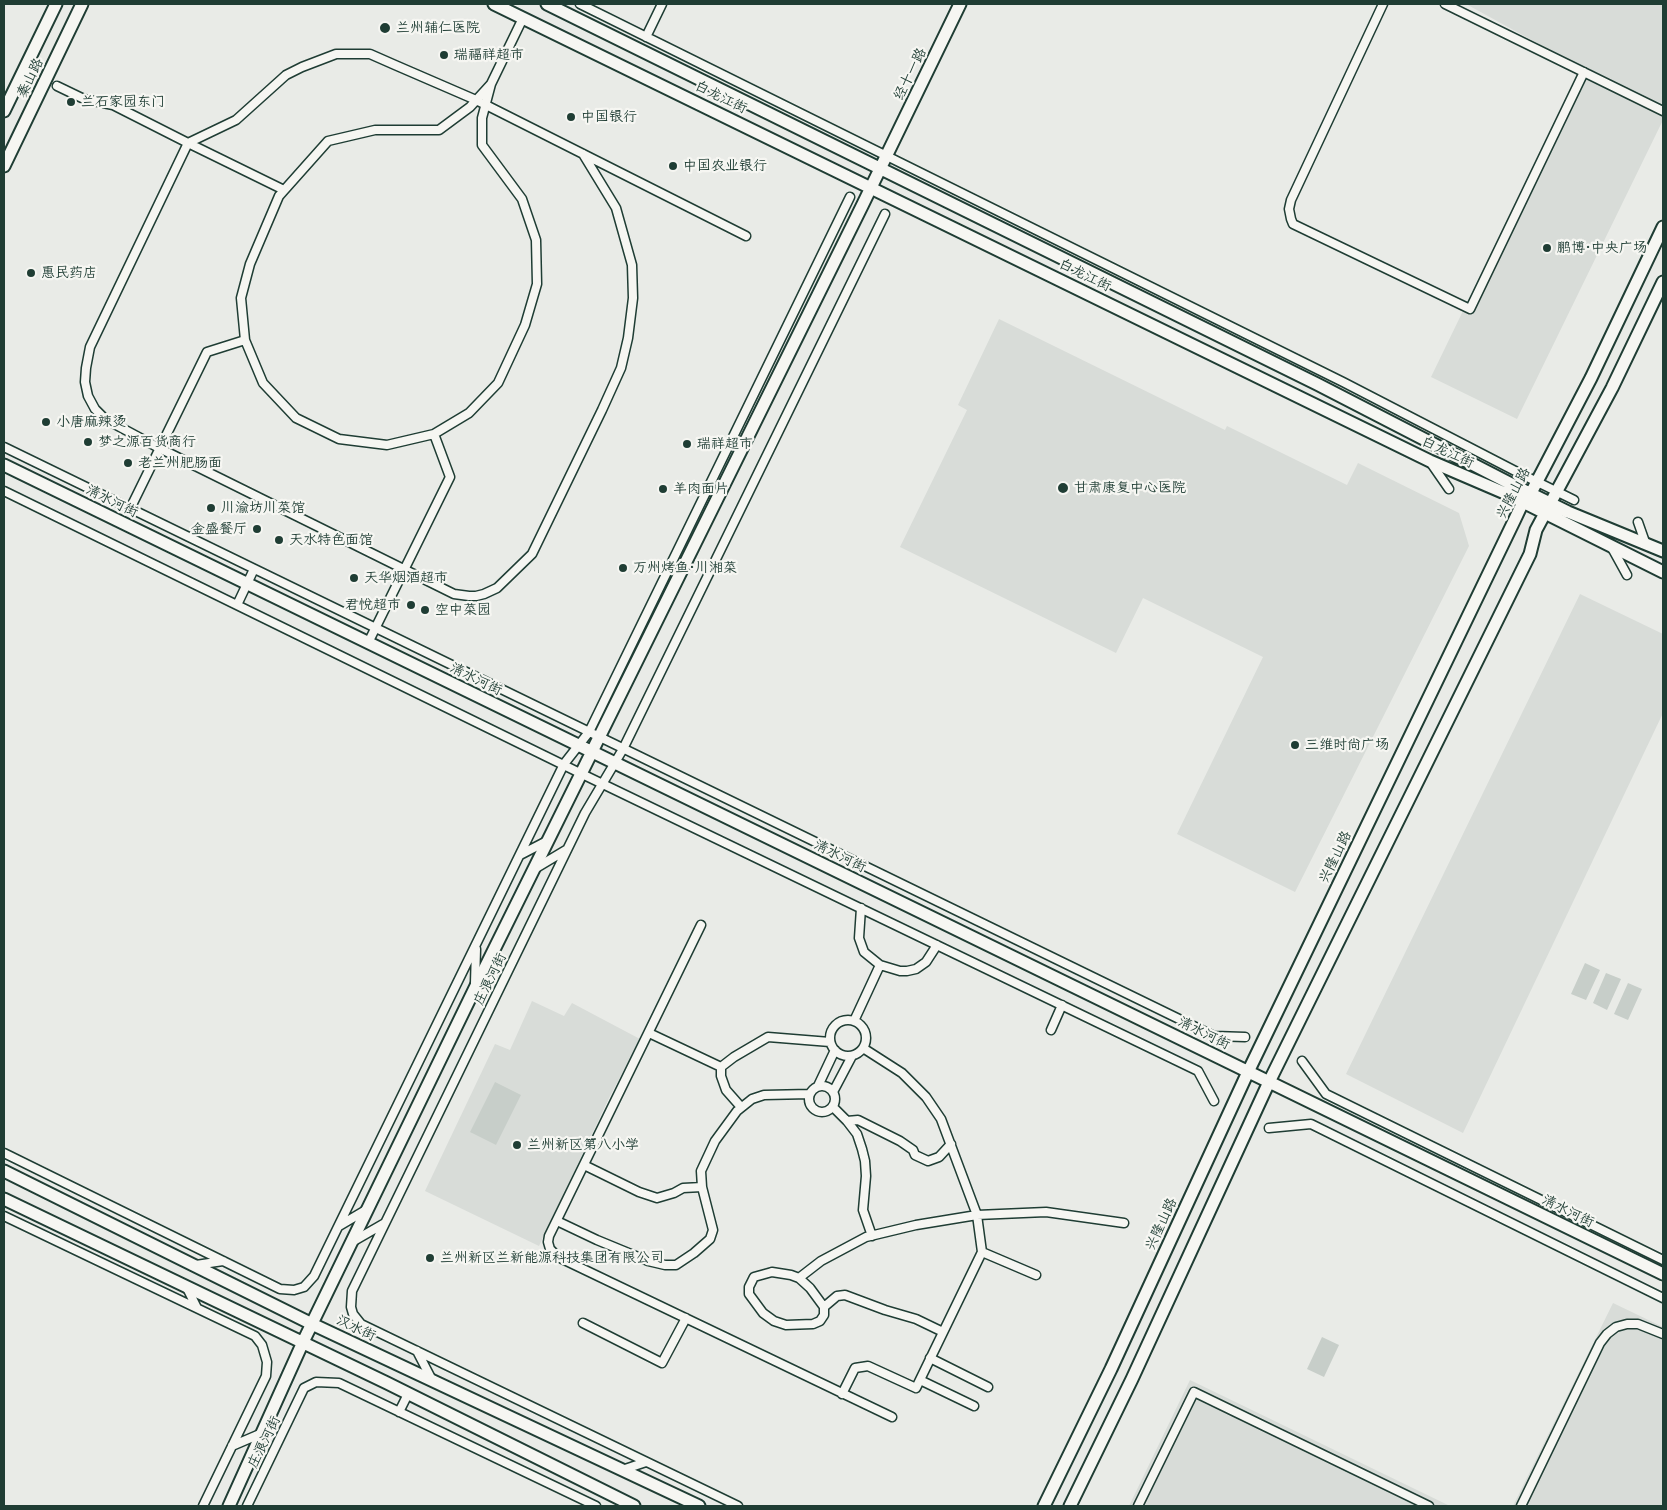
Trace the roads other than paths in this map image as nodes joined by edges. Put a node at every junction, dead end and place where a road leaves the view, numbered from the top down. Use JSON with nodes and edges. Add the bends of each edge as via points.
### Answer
{"nodes":[{"id":1,"x":56,"y":4,"type":"edge"},
{"id":2,"x":82,"y":4,"type":"edge"},
{"id":3,"x":494,"y":4,"type":"edge"},
{"id":4,"x":547,"y":4,"type":"edge"},
{"id":5,"x":580,"y":4,"type":"edge"},
{"id":6,"x":662,"y":4,"type":"edge"},
{"id":7,"x":960,"y":4,"type":"edge"},
{"id":8,"x":1383,"y":4,"type":"edge"},
{"id":9,"x":1445,"y":4,"type":"edge"},
{"id":10,"x":523,"y":18,"type":"junction"},
{"id":11,"x":646,"y":37,"type":"junction"},
{"id":12,"x":1584,"y":72,"type":"junction"},
{"id":13,"x":491,"y":84,"type":"junction"},
{"id":14,"x":57,"y":86,"type":"dead end"},
{"id":15,"x":476,"y":100,"type":"junction"},
{"id":16,"x":485,"y":106,"type":"junction"},
{"id":17,"x":4,"y":111,"type":"edge"},
{"id":18,"x":1663,"y":111,"type":"edge"},
{"id":19,"x":188,"y":143,"type":"junction"},
{"id":20,"x":583,"y":154,"type":"junction"},
{"id":21,"x":886,"y":157,"type":"junction"},
{"id":22,"x":4,"y":166,"type":"edge"},
{"id":23,"x":880,"y":169,"type":"junction"},
{"id":24,"x":871,"y":187,"type":"junction"},
{"id":25,"x":284,"y":190,"type":"junction"},
{"id":26,"x":850,"y":197,"type":"dead end"},
{"id":27,"x":885,"y":214,"type":"dead end"},
{"id":28,"x":1663,"y":227,"type":"edge"},
{"id":29,"x":746,"y":236,"type":"dead end"},
{"id":30,"x":1663,"y":282,"type":"edge"},
{"id":31,"x":245,"y":340,"type":"junction"},
{"id":32,"x":1343,"y":382,"type":"junction"},
{"id":33,"x":1317,"y":384,"type":"junction"},
{"id":34,"x":1438,"y":432,"type":"junction"},
{"id":35,"x":434,"y":434,"type":"junction"},
{"id":36,"x":4,"y":448,"type":"edge"},
{"id":37,"x":159,"y":448,"type":"junction"},
{"id":38,"x":1458,"y":456,"type":"junction"},
{"id":39,"x":1430,"y":461,"type":"junction"},
{"id":40,"x":4,"y":465,"type":"edge"},
{"id":41,"x":1536,"y":481,"type":"junction"},
{"id":42,"x":1449,"y":489,"type":"dead end"},
{"id":43,"x":4,"y":491,"type":"edge"},
{"id":44,"x":1557,"y":492,"type":"junction"},
{"id":45,"x":1527,"y":498,"type":"junction"},
{"id":46,"x":1574,"y":500,"type":"dead end"},
{"id":47,"x":1548,"y":508,"type":"junction"},
{"id":48,"x":130,"y":509,"type":"junction"},
{"id":49,"x":1638,"y":522,"type":"dead end"},
{"id":50,"x":1645,"y":542,"type":"junction"},
{"id":51,"x":1611,"y":546,"type":"junction"},
{"id":52,"x":1663,"y":551,"type":"edge"},
{"id":53,"x":254,"y":569,"type":"junction"},
{"id":54,"x":404,"y":570,"type":"junction"},
{"id":55,"x":1663,"y":572,"type":"edge"},
{"id":56,"x":1627,"y":575,"type":"dead end"},
{"id":57,"x":247,"y":584,"type":"junction"},
{"id":58,"x":237,"y":605,"type":"junction"},
{"id":59,"x":375,"y":628,"type":"junction"},
{"id":60,"x":368,"y":643,"type":"junction"},
{"id":61,"x":594,"y":735,"type":"junction"},
{"id":62,"x":578,"y":745,"type":"junction"},
{"id":63,"x":623,"y":749,"type":"junction"},
{"id":64,"x":592,"y":753,"type":"junction"},
{"id":65,"x":615,"y":763,"type":"junction"},
{"id":66,"x":564,"y":764,"type":"junction"},
{"id":67,"x":582,"y":774,"type":"junction"},
{"id":68,"x":603,"y":783,"type":"junction"},
{"id":69,"x":549,"y":840,"type":"junction"},
{"id":70,"x":567,"y":850,"type":"junction"},
{"id":71,"x":519,"y":856,"type":"junction"},
{"id":72,"x":536,"y":868,"type":"junction"},
{"id":73,"x":862,"y":908,"type":"junction"},
{"id":74,"x":701,"y":925,"type":"dead end"},
{"id":75,"x":476,"y":945,"type":"junction"},
{"id":76,"x":937,"y":945,"type":"junction"},
{"id":77,"x":880,"y":965,"type":"junction"},
{"id":78,"x":475,"y":988,"type":"junction"},
{"id":79,"x":1062,"y":1006,"type":"junction"},
{"id":80,"x":854,"y":1021,"type":"junction"},
{"id":81,"x":1051,"y":1030,"type":"dead end"},
{"id":82,"x":648,"y":1033,"type":"junction"},
{"id":83,"x":1245,"y":1037,"type":"dead end"},
{"id":84,"x":830,"y":1042,"type":"junction"},
{"id":85,"x":863,"y":1048,"type":"junction"},
{"id":86,"x":835,"y":1050,"type":"junction"},
{"id":87,"x":852,"y":1056,"type":"junction"},
{"id":88,"x":1302,"y":1061,"type":"dead end"},
{"id":89,"x":721,"y":1067,"type":"junction"},
{"id":90,"x":1248,"y":1072,"type":"junction"},
{"id":91,"x":1269,"y":1082,"type":"junction"},
{"id":92,"x":818,"y":1086,"type":"junction"},
{"id":93,"x":833,"y":1092,"type":"junction"},
{"id":94,"x":810,"y":1094,"type":"junction"},
{"id":95,"x":1214,"y":1101,"type":"dead end"},
{"id":96,"x":741,"y":1107,"type":"junction"},
{"id":97,"x":832,"y":1107,"type":"junction"},
{"id":98,"x":847,"y":1121,"type":"junction"},
{"id":99,"x":1269,"y":1128,"type":"dead end"},
{"id":100,"x":951,"y":1144,"type":"junction"},
{"id":101,"x":4,"y":1153,"type":"edge"},
{"id":102,"x":584,"y":1165,"type":"junction"},
{"id":103,"x":4,"y":1171,"type":"edge"},
{"id":104,"x":702,"y":1187,"type":"junction"},
{"id":105,"x":4,"y":1198,"type":"edge"},
{"id":106,"x":368,"y":1209,"type":"junction"},
{"id":107,"x":977,"y":1215,"type":"junction"},
{"id":108,"x":4,"y":1216,"type":"edge"},
{"id":109,"x":557,"y":1221,"type":"junction"},
{"id":110,"x":385,"y":1223,"type":"junction"},
{"id":111,"x":1124,"y":1223,"type":"dead end"},
{"id":112,"x":338,"y":1227,"type":"junction"},
{"id":113,"x":872,"y":1236,"type":"junction"},
{"id":114,"x":352,"y":1242,"type":"junction"},
{"id":115,"x":982,"y":1252,"type":"junction"},
{"id":116,"x":1663,"y":1260,"type":"edge"},
{"id":117,"x":223,"y":1261,"type":"junction"},
{"id":118,"x":195,"y":1266,"type":"junction"},
{"id":119,"x":1663,"y":1274,"type":"edge"},
{"id":120,"x":1036,"y":1275,"type":"dead end"},
{"id":121,"x":799,"y":1278,"type":"junction"},
{"id":122,"x":186,"y":1286,"type":"junction"},
{"id":123,"x":1663,"y":1298,"type":"edge"},
{"id":124,"x":197,"y":1308,"type":"junction"},
{"id":125,"x":824,"y":1308,"type":"junction"},
{"id":126,"x":686,"y":1318,"type":"junction"},
{"id":127,"x":583,"y":1323,"type":"dead end"},
{"id":128,"x":312,"y":1324,"type":"junction"},
{"id":129,"x":943,"y":1332,"type":"junction"},
{"id":130,"x":1663,"y":1334,"type":"edge"},
{"id":131,"x":303,"y":1342,"type":"junction"},
{"id":132,"x":417,"y":1351,"type":"junction"},
{"id":133,"x":930,"y":1358,"type":"junction"},
{"id":134,"x":396,"y":1363,"type":"junction"},
{"id":135,"x":432,"y":1380,"type":"junction"},
{"id":136,"x":920,"y":1380,"type":"junction"},
{"id":137,"x":387,"y":1383,"type":"junction"},
{"id":138,"x":988,"y":1387,"type":"dead end"},
{"id":139,"x":408,"y":1394,"type":"junction"},
{"id":140,"x":842,"y":1394,"type":"junction"},
{"id":141,"x":974,"y":1406,"type":"dead end"},
{"id":142,"x":399,"y":1412,"type":"junction"},
{"id":143,"x":892,"y":1418,"type":"dead end"},
{"id":144,"x":260,"y":1434,"type":"junction"},
{"id":145,"x":232,"y":1446,"type":"junction"},
{"id":146,"x":646,"y":1462,"type":"junction"},
{"id":147,"x":622,"y":1470,"type":"junction"},
{"id":148,"x":203,"y":1506,"type":"edge"},
{"id":149,"x":229,"y":1506,"type":"edge"},
{"id":150,"x":247,"y":1506,"type":"edge"},
{"id":151,"x":596,"y":1506,"type":"edge"},
{"id":152,"x":634,"y":1506,"type":"edge"},
{"id":153,"x":699,"y":1506,"type":"edge"},
{"id":154,"x":738,"y":1506,"type":"edge"},
{"id":155,"x":1044,"y":1506,"type":"edge"},
{"id":156,"x":1070,"y":1506,"type":"edge"},
{"id":157,"x":1138,"y":1506,"type":"edge"},
{"id":158,"x":1429,"y":1506,"type":"edge"},
{"id":159,"x":1521,"y":1506,"type":"edge"}],
"edges":[{"from":1,"to":17,"type":"street","name":"秦山路"},
{"from":2,"to":22,"type":"street","name":"秦山路"},
{"from":3,"to":10,"type":"street","name":"白龙江街"},
{"from":4,"to":23,"type":"street","name":"白龙江街"},
{"from":5,"to":11,"type":"street","name":"白龙江街"},
{"from":6,"to":11,"type":"street"},
{"from":7,"to":21,"type":"street","name":"经十一路"},
{"from":8,"to":12,"type":"street","via":[[1291,200],[1291,219],[1293,224],[1470,309]]},
{"from":9,"to":12,"type":"street"},
{"from":10,"to":13,"type":"street"},
{"from":10,"to":24,"type":"street","name":"白龙江街"},
{"from":11,"to":21,"type":"street","name":"白龙江街"},
{"from":12,"to":18,"type":"street"},
{"from":13,"to":15,"type":"street"},
{"from":13,"to":16,"type":"street"},
{"from":14,"to":19,"type":"street","via":[[84,99],[113,105]]},
{"from":15,"to":16,"type":"street"},
{"from":15,"to":19,"type":"street","via":[[370,54],[336,54],[286,75],[236,120]]},
{"from":15,"to":25,"type":"street","via":[[439,130],[375,130],[328,141]]},
{"from":16,"to":20,"type":"street"},
{"from":16,"to":35,"type":"street","via":[[482,145],[522,199],[536,240],[537,284],[525,326],[498,383],[469,413]]},
{"from":19,"to":25,"type":"street"},
{"from":19,"to":37,"type":"street","via":[[90,347],[86,368],[88,396],[95,409],[106,419]]},
{"from":20,"to":29,"type":"street"},
{"from":20,"to":54,"type":"street","via":[[616,208],[632,265],[633,298],[621,368],[532,554],[508,578],[497,588],[469,596],[454,594]]},
{"from":21,"to":23,"type":"street","name":"经十一路"},
{"from":21,"to":32,"type":"street","name":"白龙江街"},
{"from":23,"to":24,"type":"street","name":"经十一路"},
{"from":23,"to":33,"type":"street","name":"白龙江街"},
{"from":24,"to":39,"type":"street","name":"白龙江街"},
{"from":24,"to":61,"type":"street","name":"经十一路"},
{"from":25,"to":31,"type":"street","via":[[250,264],[241,298]]},
{"from":26,"to":61,"type":"street"},
{"from":27,"to":63,"type":"street","name":"庄浪河街"},
{"from":28,"to":41,"type":"street","name":"兴隆山路","via":[[1591,378]]},
{"from":30,"to":44,"type":"street"},
{"from":31,"to":35,"type":"street","via":[[263,383],[296,418],[339,439],[387,445]]},
{"from":31,"to":37,"type":"street","via":[[208,352]]},
{"from":32,"to":33,"type":"street"},
{"from":32,"to":34,"type":"street","name":"白龙江街"},
{"from":33,"to":38,"type":"street","name":"白龙江街"},
{"from":34,"to":38,"type":"street"},
{"from":34,"to":41,"type":"street","name":"白龙江街"},
{"from":35,"to":54,"type":"street","via":[[450,477]]},
{"from":36,"to":48,"type":"street"},
{"from":37,"to":48,"type":"street"},
{"from":37,"to":54,"type":"street"},
{"from":38,"to":45,"type":"street","name":"白龙江街"},
{"from":39,"to":42,"type":"street"},
{"from":39,"to":45,"type":"street","name":"白龙江街"},
{"from":40,"to":57,"type":"street","name":"清水河街"},
{"from":41,"to":44,"type":"street","name":"白龙江街"},
{"from":41,"to":45,"type":"street","name":"兴隆山路"},
{"from":43,"to":58,"type":"street"},
{"from":44,"to":46,"type":"street","name":"白龙江街"},
{"from":44,"to":47,"type":"street"},
{"from":45,"to":47,"type":"street","name":"白龙江街"},
{"from":45,"to":90,"type":"street","name":"兴隆山路"},
{"from":47,"to":50,"type":"street","name":"白龙江街","via":[[1568,512]]},
{"from":47,"to":51,"type":"street","name":"白龙江街"},
{"from":47,"to":91,"type":"street","via":[[1536,530],[1530,554]]},
{"from":48,"to":53,"type":"street"},
{"from":49,"to":50,"type":"street"},
{"from":50,"to":52,"type":"street","name":"白龙江街"},
{"from":51,"to":55,"type":"street","name":"白龙江街"},
{"from":51,"to":56,"type":"street"},
{"from":53,"to":57,"type":"street"},
{"from":53,"to":59,"type":"street"},
{"from":54,"to":59,"type":"street"},
{"from":57,"to":58,"type":"street"},
{"from":57,"to":60,"type":"street","name":"清水河街"},
{"from":58,"to":66,"type":"street"},
{"from":59,"to":60,"type":"street"},
{"from":59,"to":61,"type":"street"},
{"from":60,"to":62,"type":"street","name":"清水河街"},
{"from":61,"to":62,"type":"street"},
{"from":61,"to":63,"type":"street"},
{"from":61,"to":64,"type":"street","name":"经十一路"},
{"from":62,"to":64,"type":"street","name":"清水河街"},
{"from":62,"to":66,"type":"street"},
{"from":63,"to":65,"type":"street","name":"庄浪河街"},
{"from":63,"to":83,"type":"street","via":[[1214,1036]]},
{"from":64,"to":65,"type":"street","name":"清水河街"},
{"from":64,"to":67,"type":"street","name":"经十一路"},
{"from":65,"to":68,"type":"street","name":"庄浪河街"},
{"from":65,"to":90,"type":"street","name":"清水河街"},
{"from":66,"to":67,"type":"street"},
{"from":66,"to":71,"type":"street"},
{"from":67,"to":68,"type":"street"},
{"from":67,"to":69,"type":"street","name":"经十一路"},
{"from":68,"to":70,"type":"street","name":"庄浪河街"},
{"from":68,"to":73,"type":"street"},
{"from":69,"to":71,"type":"street"},
{"from":69,"to":72,"type":"street","name":"经十一路"},
{"from":70,"to":72,"type":"street"},
{"from":70,"to":110,"type":"street","name":"庄浪河街"},
{"from":71,"to":75,"type":"street"},
{"from":72,"to":78,"type":"street","name":"经十一路"},
{"from":73,"to":76,"type":"street"},
{"from":73,"to":77,"type":"street","via":[[859,938],[864,952]]},
{"from":74,"to":82,"type":"street"},
{"from":75,"to":78,"type":"street"},
{"from":75,"to":112,"type":"street"},
{"from":76,"to":77,"type":"street","via":[[926,962],[916,968],[900,971]]},
{"from":76,"to":79,"type":"street"},
{"from":77,"to":80,"type":"street"},
{"from":78,"to":106,"type":"street","name":"经十一路"},
{"from":79,"to":81,"type":"street"},
{"from":79,"to":95,"type":"street","via":[[1198,1071]]},
{"from":80,"to":84,"type":"street","via":[[844,1020],[836,1025]]},
{"from":80,"to":85,"type":"street","via":[[864,1030]]},
{"from":82,"to":89,"type":"street"},
{"from":82,"to":102,"type":"street"},
{"from":84,"to":86,"type":"street"},
{"from":84,"to":89,"type":"street","via":[[768,1037]]},
{"from":85,"to":87,"type":"street"},
{"from":85,"to":100,"type":"street","via":[[902,1073],[926,1098],[941,1118]]},
{"from":86,"to":87,"type":"street"},
{"from":86,"to":92,"type":"street"},
{"from":87,"to":93,"type":"street"},
{"from":88,"to":116,"type":"street","via":[[1326,1094]]},
{"from":89,"to":96,"type":"street","via":[[726,1090]]},
{"from":90,"to":91,"type":"street","name":"清水河街"},
{"from":90,"to":155,"type":"street","name":"兴隆山路"},
{"from":91,"to":119,"type":"street","name":"清水河街"},
{"from":91,"to":156,"type":"street"},
{"from":92,"to":93,"type":"street","via":[[827,1086]]},
{"from":92,"to":94,"type":"street"},
{"from":93,"to":97,"type":"street","via":[[835,1100]]},
{"from":94,"to":96,"type":"street","via":[[764,1095]]},
{"from":94,"to":97,"type":"street","via":[[809,1102],[814,1109],[826,1112]]},
{"from":96,"to":104,"type":"street","via":[[706,1159],[701,1171]]},
{"from":97,"to":98,"type":"street"},
{"from":98,"to":100,"type":"street","via":[[858,1120],[892,1137],[928,1161],[939,1157]]},
{"from":98,"to":113,"type":"street","via":[[857,1134],[865,1162],[862,1210]]},
{"from":99,"to":123,"type":"street","via":[[1310,1124]]},
{"from":100,"to":107,"type":"street"},
{"from":101,"to":117,"type":"street"},
{"from":102,"to":104,"type":"street","via":[[657,1198],[683,1188]]},
{"from":102,"to":109,"type":"street"},
{"from":103,"to":118,"type":"street","name":"汉水街"},
{"from":104,"to":109,"type":"street","via":[[713,1230],[710,1238],[676,1265],[648,1261]]},
{"from":105,"to":122,"type":"street"},
{"from":106,"to":112,"type":"street"},
{"from":106,"to":114,"type":"street","name":"经十一路"},
{"from":107,"to":111,"type":"street","via":[[1046,1212]]},
{"from":107,"to":113,"type":"street"},
{"from":107,"to":115,"type":"street"},
{"from":108,"to":124,"type":"street"},
{"from":109,"to":126,"type":"street","via":[[549,1239],[550,1249],[555,1255]]},
{"from":110,"to":114,"type":"street"},
{"from":110,"to":132,"type":"street","name":"庄浪河街","via":[[352,1291],[351,1307],[361,1324]]},
{"from":112,"to":117,"type":"street","via":[[314,1276],[304,1287],[294,1290],[280,1289]]},
{"from":113,"to":121,"type":"street","via":[[821,1261]]},
{"from":114,"to":128,"type":"street","name":"经十一路"},
{"from":115,"to":120,"type":"street"},
{"from":115,"to":129,"type":"street"},
{"from":117,"to":118,"type":"street"},
{"from":118,"to":128,"type":"street","name":"汉水街"},
{"from":121,"to":125,"type":"street","via":[[815,1293]]},
{"from":121,"to":125,"type":"street","via":[[772,1272],[757,1276],[750,1283],[749,1294],[763,1313],[786,1324],[817,1323]]},
{"from":122,"to":124,"type":"street"},
{"from":122,"to":131,"type":"street"},
{"from":124,"to":145,"type":"street","via":[[255,1336],[266,1355],[266,1376]]},
{"from":125,"to":129,"type":"street","via":[[837,1296],[845,1296],[916,1319]]},
{"from":126,"to":127,"type":"street","via":[[662,1363]]},
{"from":126,"to":140,"type":"street"},
{"from":128,"to":131,"type":"street","name":"经十一路"},
{"from":128,"to":134,"type":"street","name":"汉水街"},
{"from":129,"to":133,"type":"street"},
{"from":130,"to":159,"type":"street","via":[[1638,1324],[1616,1327],[1607,1334]]},
{"from":131,"to":137,"type":"street"},
{"from":131,"to":144,"type":"street","name":"经十一路"},
{"from":132,"to":135,"type":"street"},
{"from":132,"to":146,"type":"street"},
{"from":133,"to":136,"type":"street"},
{"from":133,"to":138,"type":"street"},
{"from":134,"to":135,"type":"street","name":"汉水街"},
{"from":134,"to":137,"type":"street"},
{"from":135,"to":147,"type":"street","name":"汉水街"},
{"from":136,"to":140,"type":"street","via":[[916,1388],[868,1366],[856,1368]]},
{"from":136,"to":141,"type":"street"},
{"from":137,"to":139,"type":"street"},
{"from":139,"to":142,"type":"street"},
{"from":139,"to":152,"type":"street"},
{"from":140,"to":143,"type":"street"},
{"from":142,"to":150,"type":"street","name":"庄浪河街","via":[[339,1383],[316,1382],[304,1388]]},
{"from":142,"to":151,"type":"street"},
{"from":144,"to":145,"type":"street"},
{"from":144,"to":149,"type":"street","name":"经十一路"},
{"from":145,"to":148,"type":"street"},
{"from":146,"to":147,"type":"street"},
{"from":146,"to":154,"type":"street"},
{"from":147,"to":153,"type":"street","name":"汉水街"},
{"from":157,"to":158,"type":"street","via":[[1194,1392]]}]}
